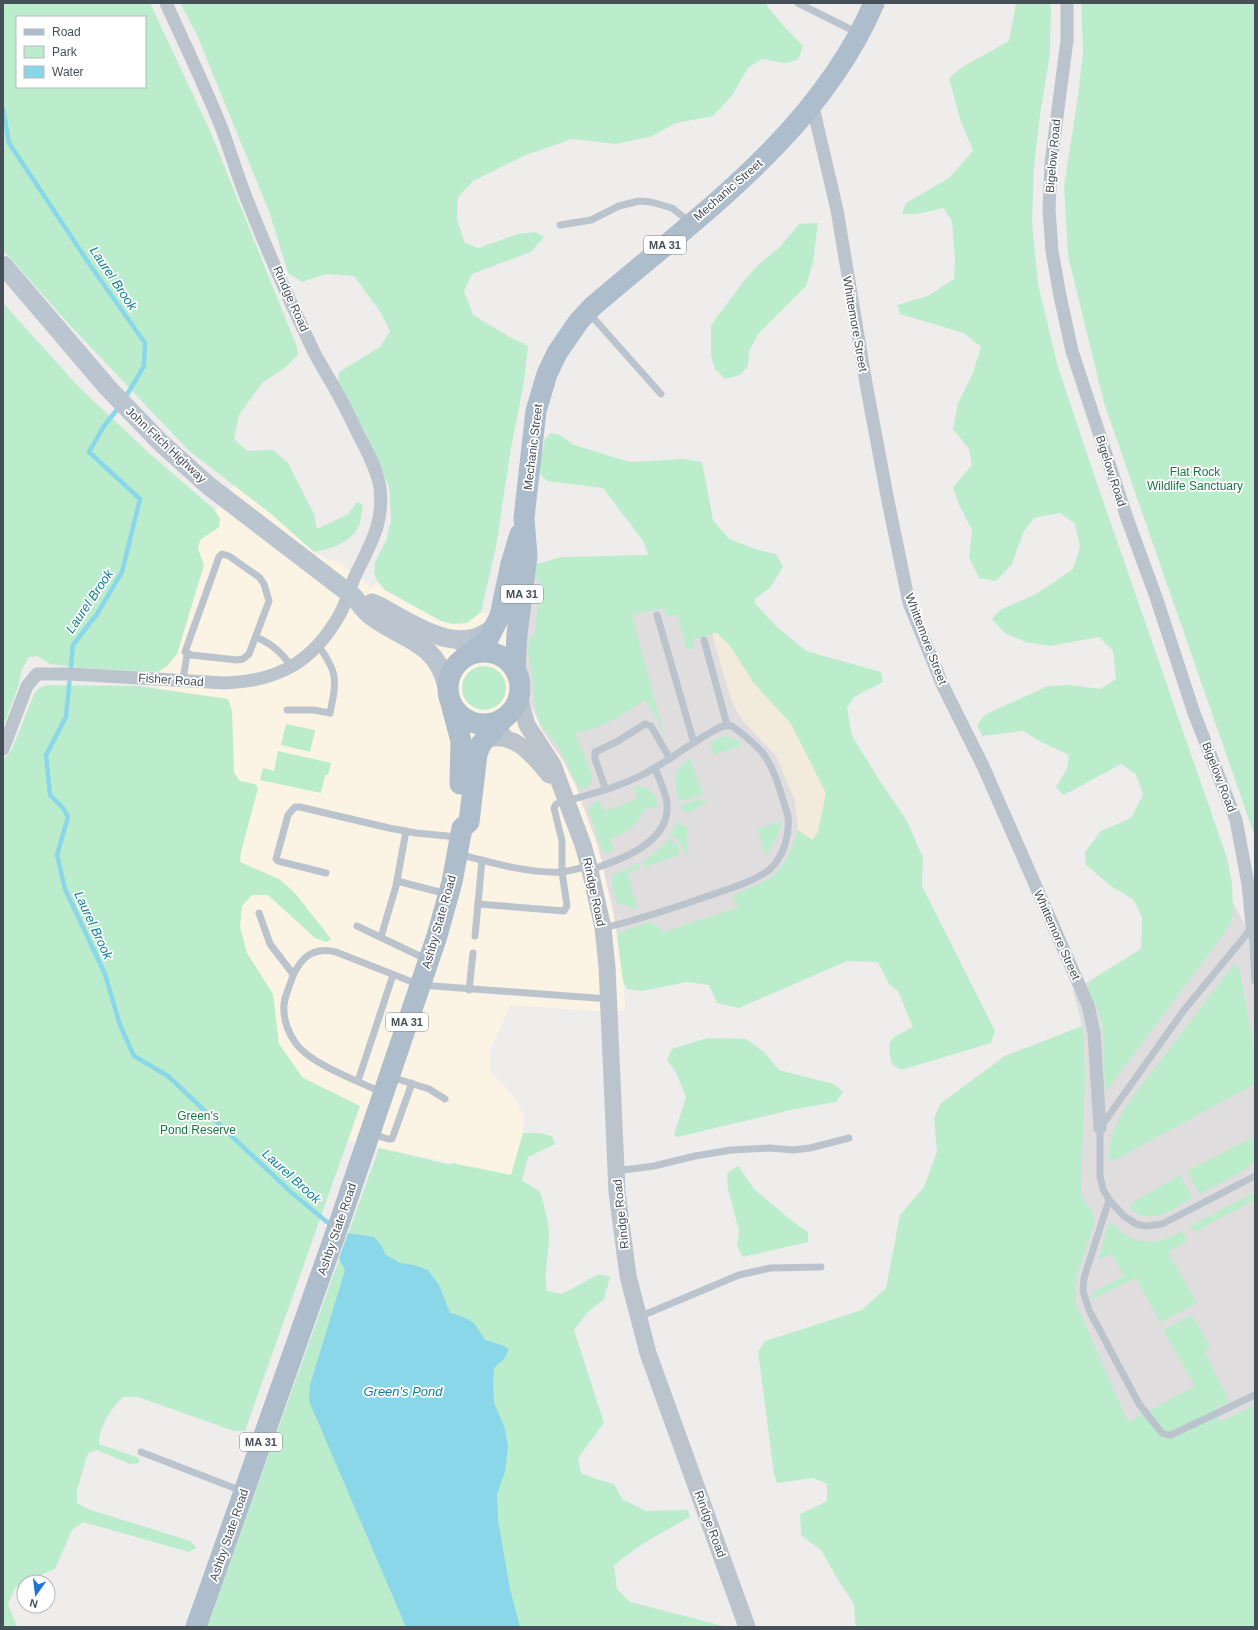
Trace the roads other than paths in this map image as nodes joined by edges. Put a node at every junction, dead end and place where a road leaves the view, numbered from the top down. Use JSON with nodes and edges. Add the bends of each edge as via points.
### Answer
{"nodes":[{"id":1,"x":166,"y":3,"type":"edge"},
{"id":2,"x":798,"y":3,"type":"edge"},
{"id":3,"x":874,"y":3,"type":"edge"},
{"id":4,"x":1066,"y":3,"type":"edge"},
{"id":5,"x":860,"y":34,"type":"junction"},
{"id":6,"x":812,"y":103,"type":"junction"},
{"id":7,"x":691,"y":223,"type":"junction"},
{"id":8,"x":560,"y":225,"type":"dead end"},
{"id":9,"x":3,"y":265,"type":"edge"},
{"id":10,"x":588,"y":311,"type":"junction"},
{"id":11,"x":660,"y":394,"type":"dead end"},
{"id":12,"x":524,"y":518,"type":"junction"},
{"id":13,"x":351,"y":595,"type":"junction"},
{"id":14,"x":657,"y":615,"type":"dead end"},
{"id":15,"x":497,"y":624,"type":"junction"},
{"id":16,"x":438,"y":636,"type":"junction"},
{"id":17,"x":256,"y":637,"type":"junction"},
{"id":18,"x":704,"y":640,"type":"dead end"},
{"id":19,"x":318,"y":645,"type":"junction"},
{"id":20,"x":478,"y":653,"type":"junction"},
{"id":21,"x":187,"y":655,"type":"junction"},
{"id":22,"x":292,"y":667,"type":"junction"},
{"id":23,"x":515,"y":670,"type":"junction"},
{"id":24,"x":184,"y":680,"type":"junction"},
{"id":25,"x":447,"y":686,"type":"junction"},
{"id":26,"x":519,"y":696,"type":"junction"},
{"id":27,"x":452,"y":707,"type":"junction"},
{"id":28,"x":287,"y":710,"type":"dead end"},
{"id":29,"x":727,"y":726,"type":"junction"},
{"id":30,"x":492,"y":730,"type":"junction"},
{"id":31,"x":694,"y":743,"type":"junction"},
{"id":32,"x":3,"y":750,"type":"edge"},
{"id":33,"x":670,"y":759,"type":"junction"},
{"id":34,"x":655,"y":768,"type":"junction"},
{"id":35,"x":606,"y":790,"type":"junction"},
{"id":36,"x":564,"y":795,"type":"junction"},
{"id":37,"x":406,"y":831,"type":"junction"},
{"id":38,"x":460,"y":840,"type":"junction"},
{"id":39,"x":482,"y":860,"type":"junction"},
{"id":40,"x":590,"y":868,"type":"junction"},
{"id":41,"x":326,"y":872,"type":"dead end"},
{"id":42,"x":562,"y":872,"type":"junction"},
{"id":43,"x":397,"y":881,"type":"junction"},
{"id":44,"x":449,"y":894,"type":"junction"},
{"id":45,"x":478,"y":904,"type":"junction"},
{"id":46,"x":259,"y":913,"type":"dead end"},
{"id":47,"x":357,"y":926,"type":"dead end"},
{"id":48,"x":1252,"y":926,"type":"junction"},
{"id":49,"x":603,"y":928,"type":"junction"},
{"id":50,"x":475,"y":936,"type":"dead end"},
{"id":51,"x":381,"y":937,"type":"junction"},
{"id":52,"x":473,"y":953,"type":"dead end"},
{"id":53,"x":429,"y":960,"type":"junction"},
{"id":54,"x":293,"y":974,"type":"junction"},
{"id":55,"x":393,"y":975,"type":"junction"},
{"id":56,"x":1255,"y":981,"type":"edge"},
{"id":57,"x":420,"y":985,"type":"junction"},
{"id":58,"x":469,"y":990,"type":"junction"},
{"id":59,"x":609,"y":999,"type":"junction"},
{"id":60,"x":358,"y":1081,"type":"junction"},
{"id":61,"x":412,"y":1083,"type":"junction"},
{"id":62,"x":386,"y":1085,"type":"junction"},
{"id":63,"x":445,"y":1099,"type":"dead end"},
{"id":64,"x":1100,"y":1128,"type":"junction"},
{"id":65,"x":370,"y":1133,"type":"junction"},
{"id":66,"x":849,"y":1138,"type":"dead end"},
{"id":67,"x":616,"y":1171,"type":"junction"},
{"id":68,"x":1255,"y":1176,"type":"edge"},
{"id":69,"x":1109,"y":1200,"type":"junction"},
{"id":70,"x":821,"y":1267,"type":"dead end"},
{"id":71,"x":638,"y":1317,"type":"junction"},
{"id":72,"x":1255,"y":1395,"type":"edge"},
{"id":73,"x":141,"y":1452,"type":"dead end"},
{"id":74,"x":244,"y":1492,"type":"junction"},
{"id":75,"x":196,"y":1627,"type":"edge"},
{"id":76,"x":747,"y":1627,"type":"edge"}],
"edges":[{"from":1,"to":13,"type":"street","name":"Rindge Road","via":[[214,110],[247,201],[277,269],[316,356],[342,401],[376,473],[380,486],[380,517],[374,538],[355,575]]},
{"from":2,"to":5,"type":"lane"},
{"from":3,"to":5,"type":"main road","name":"Mechanic Street","number":"MA 31"},
{"from":4,"to":48,"type":"street","name":"Bigelow Road","via":[[1067,40],[1051,163],[1049,210],[1052,251],[1060,296],[1072,351],[1125,514],[1156,597],[1194,713],[1236,820],[1248,884]]},
{"from":5,"to":6,"type":"main road","name":"Mechanic Street","number":"MA 31","via":[[842,64]]},
{"from":6,"to":7,"type":"main road","name":"Mechanic Street","number":"MA 31","via":[[758,165]]},
{"from":6,"to":64,"type":"street","name":"Whittemore Street","via":[[837,210],[867,389],[910,603],[943,686],[983,766],[1088,1006],[1094,1033]]},
{"from":7,"to":8,"type":"lane","via":[[672,208],[639,201],[619,206],[591,220]]},
{"from":7,"to":10,"type":"main road","name":"Mechanic Street","number":"MA 31"},
{"from":9,"to":13,"type":"main road","name":"John Fitch Highway","via":[[108,388],[162,443],[209,486]]},
{"from":10,"to":11,"type":"lane"},
{"from":10,"to":12,"type":"main road","name":"Mechanic Street","number":"MA 31","via":[[557,353],[541,391],[533,432]]},
{"from":12,"to":15,"type":"main road","name":"Mechanic Street","via":[[510,564],[503,608]]},
{"from":12,"to":23,"type":"main road","name":"Mechanic Street","number":"MA 31","via":[[527,556]]},
{"from":13,"to":16,"type":"main road","name":"John Fitch Highway","via":[[377,605]]},
{"from":13,"to":19,"type":"street","name":"Fisher Road"},
{"from":13,"to":25,"type":"main road","name":"John Fitch Highway","via":[[369,615],[428,651],[440,666]]},
{"from":14,"to":31,"type":"lane"},
{"from":15,"to":16,"type":"main road","name":"John Fitch Highway","via":[[484,634],[470,639]]},
{"from":15,"to":20,"type":"main road","name":"Mechanic Street"},
{"from":16,"to":20,"type":"main road","name":"John Fitch Highway"},
{"from":17,"to":21,"type":"lane","via":[[249,654],[243,659]]},
{"from":17,"to":21,"type":"lane","via":[[269,601],[264,584],[259,577],[222,554],[185,649]]},
{"from":17,"to":22,"type":"lane","via":[[278,649]]},
{"from":18,"to":29,"type":"lane"},
{"from":19,"to":22,"type":"street","name":"Fisher Road"},
{"from":19,"to":28,"type":"lane","via":[[335,677],[330,713]]},
{"from":20,"to":23,"type":"main road","via":[[506,659]]},
{"from":20,"to":25,"type":"main road","via":[[459,661],[451,672]]},
{"from":21,"to":24,"type":"lane"},
{"from":22,"to":24,"type":"street","name":"Fisher Road","via":[[244,682]]},
{"from":23,"to":26,"type":"main road","number":"MA 31","via":[[520,683]]},
{"from":24,"to":32,"type":"street","name":"Fisher Road","via":[[36,674],[27,686]]},
{"from":25,"to":27,"type":"main road"},
{"from":26,"to":30,"type":"main road","number":"MA 31","via":[[514,709]]},
{"from":26,"to":36,"type":"street","name":"Rindge Road","via":[[527,725],[553,765]]},
{"from":27,"to":30,"type":"main road","via":[[462,718]]},
{"from":27,"to":38,"type":"main road","name":"Ashby State Road","via":[[459,728],[461,751],[456,821]]},
{"from":29,"to":31,"type":"lane"},
{"from":29,"to":49,"type":"lane","via":[[736,729],[761,751],[781,792],[789,824],[787,839],[777,861],[764,873],[733,887],[627,923]]},
{"from":30,"to":36,"type":"street","name":"Rindge Road","via":[[531,754]]},
{"from":30,"to":38,"type":"main road","name":"Ashby State Road","number":"MA 31","via":[[477,754],[469,822]]},
{"from":31,"to":33,"type":"lane"},
{"from":33,"to":34,"type":"lane"},
{"from":33,"to":35,"type":"lane","via":[[651,726],[645,724],[595,752]]},
{"from":34,"to":35,"type":"lane"},
{"from":34,"to":40,"type":"lane","via":[[667,804],[659,831],[650,842],[629,856]]},
{"from":35,"to":36,"type":"lane"},
{"from":36,"to":40,"type":"street","name":"Rindge Road"},
{"from":36,"to":42,"type":"lane","via":[[554,808],[562,841]]},
{"from":37,"to":38,"type":"lane"},
{"from":37,"to":41,"type":"lane","via":[[295,807],[288,815],[276,859]]},
{"from":37,"to":43,"type":"lane"},
{"from":38,"to":39,"type":"lane"},
{"from":38,"to":44,"type":"main road","name":"Ashby State Road","number":"MA 31"},
{"from":39,"to":42,"type":"lane","via":[[541,872]]},
{"from":39,"to":45,"type":"lane"},
{"from":40,"to":42,"type":"lane"},
{"from":40,"to":49,"type":"street","name":"Rindge Road"},
{"from":42,"to":45,"type":"lane","via":[[567,906],[564,911]]},
{"from":43,"to":44,"type":"lane"},
{"from":43,"to":51,"type":"lane"},
{"from":44,"to":53,"type":"main road","name":"Ashby State Road","number":"MA 31"},
{"from":45,"to":50,"type":"lane"},
{"from":46,"to":54,"type":"lane","via":[[270,944]]},
{"from":47,"to":51,"type":"lane"},
{"from":48,"to":56,"type":"lane"},
{"from":48,"to":64,"type":"lane","via":[[1184,1010]]},
{"from":49,"to":59,"type":"street","name":"Rindge Road"},
{"from":51,"to":53,"type":"lane"},
{"from":52,"to":58,"type":"lane"},
{"from":53,"to":57,"type":"main road","name":"Ashby State Road","number":"MA 31"},
{"from":54,"to":55,"type":"lane","via":[[304,959],[316,951],[329,950]]},
{"from":54,"to":60,"type":"lane","via":[[284,1002],[284,1012],[294,1042],[309,1057]]},
{"from":55,"to":57,"type":"lane"},
{"from":55,"to":60,"type":"lane"},
{"from":57,"to":58,"type":"lane"},
{"from":57,"to":62,"type":"main road","name":"Ashby State Road","number":"MA 31"},
{"from":58,"to":59,"type":"lane"},
{"from":59,"to":67,"type":"street","name":"Rindge Road"},
{"from":60,"to":62,"type":"lane"},
{"from":61,"to":62,"type":"lane"},
{"from":61,"to":63,"type":"lane","via":[[435,1091]]},
{"from":61,"to":65,"type":"lane","via":[[392,1139]]},
{"from":62,"to":65,"type":"main road","name":"Ashby State Road","number":"MA 31"},
{"from":64,"to":69,"type":"lane","via":[[1100,1176]]},
{"from":65,"to":74,"type":"main road","name":"Ashby State Road","number":"MA 31"},
{"from":66,"to":67,"type":"lane","via":[[793,1150],[731,1150]]},
{"from":67,"to":71,"type":"street","name":"Rindge Road","via":[[628,1276]]},
{"from":68,"to":69,"type":"lane","via":[[1157,1226],[1136,1224],[1125,1217]]},
{"from":69,"to":72,"type":"lane","via":[[1084,1278],[1084,1296],[1089,1310],[1146,1414],[1162,1432],[1171,1435]]},
{"from":70,"to":71,"type":"lane","via":[[770,1268],[739,1275]]},
{"from":71,"to":76,"type":"street","name":"Rindge Road","via":[[648,1353]]},
{"from":73,"to":74,"type":"lane"},
{"from":74,"to":75,"type":"main road","name":"Ashby State Road","number":"MA 31"}]}
